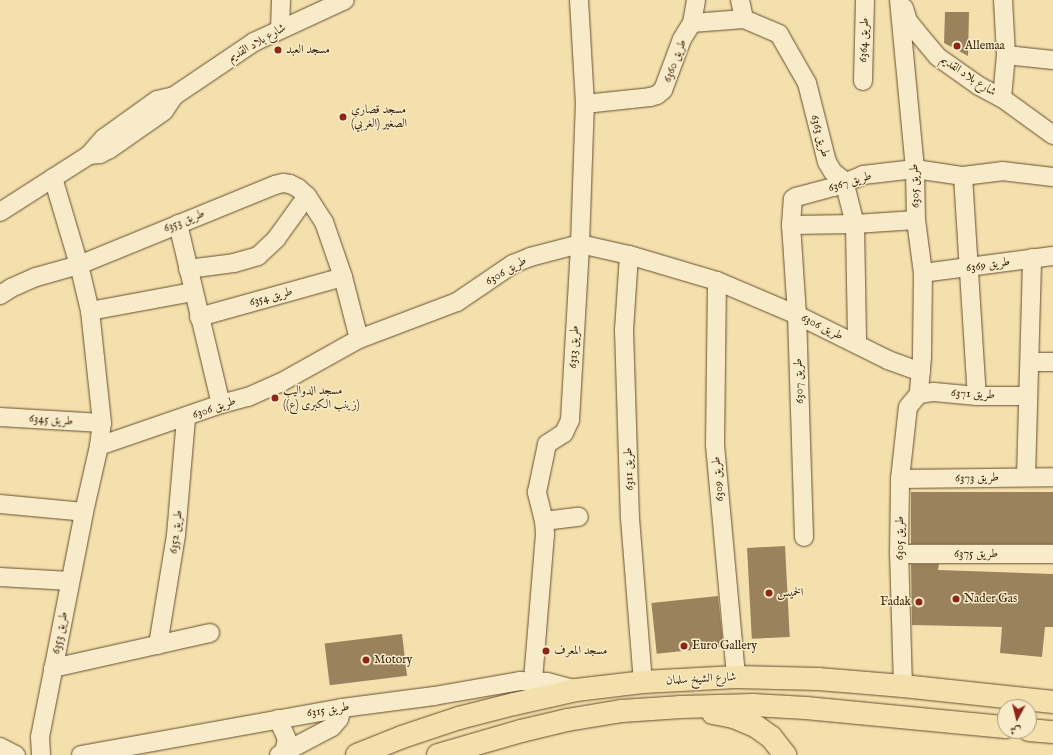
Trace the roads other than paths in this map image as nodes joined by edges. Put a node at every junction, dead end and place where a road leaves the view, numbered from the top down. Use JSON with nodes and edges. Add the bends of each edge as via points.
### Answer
{"nodes":[{"id":1,"x":281,"y":0,"type":"edge"},
{"id":2,"x":345,"y":0,"type":"edge"},
{"id":3,"x":579,"y":0,"type":"edge"},
{"id":4,"x":696,"y":0,"type":"edge"},
{"id":5,"x":740,"y":0,"type":"edge"},
{"id":6,"x":865,"y":0,"type":"edge"},
{"id":7,"x":900,"y":0,"type":"edge"},
{"id":8,"x":1004,"y":0,"type":"edge"},
{"id":9,"x":744,"y":19,"type":"junction"},
{"id":10,"x":692,"y":23,"type":"junction"},
{"id":11,"x":280,"y":29,"type":"junction"},
{"id":12,"x":1006,"y":55,"type":"junction"},
{"id":13,"x":1053,"y":60,"type":"edge"},
{"id":14,"x":863,"y":80,"type":"dead end"},
{"id":15,"x":1002,"y":98,"type":"junction"},
{"id":16,"x":585,"y":104,"type":"junction"},
{"id":17,"x":1053,"y":135,"type":"edge"},
{"id":18,"x":915,"y":169,"type":"junction"},
{"id":19,"x":963,"y":176,"type":"junction"},
{"id":20,"x":1053,"y":177,"type":"edge"},
{"id":21,"x":53,"y":178,"type":"junction"},
{"id":22,"x":844,"y":182,"type":"junction"},
{"id":23,"x":307,"y":196,"type":"junction"},
{"id":24,"x":0,"y":212,"type":"edge"},
{"id":25,"x":916,"y":220,"type":"junction"},
{"id":26,"x":178,"y":224,"type":"junction"},
{"id":27,"x":855,"y":224,"type":"junction"},
{"id":28,"x":791,"y":225,"type":"junction"},
{"id":29,"x":580,"y":244,"type":"junction"},
{"id":30,"x":628,"y":255,"type":"junction"},
{"id":31,"x":1053,"y":256,"type":"edge"},
{"id":32,"x":1032,"y":258,"type":"junction"},
{"id":33,"x":79,"y":265,"type":"junction"},
{"id":34,"x":970,"y":268,"type":"junction"},
{"id":35,"x":188,"y":269,"type":"junction"},
{"id":36,"x":923,"y":274,"type":"junction"},
{"id":37,"x":343,"y":277,"type":"junction"},
{"id":38,"x":717,"y":281,"type":"junction"},
{"id":39,"x":193,"y":292,"type":"junction"},
{"id":40,"x":0,"y":295,"type":"edge"},
{"id":41,"x":90,"y":311,"type":"junction"},
{"id":42,"x":798,"y":315,"type":"junction"},
{"id":43,"x":199,"y":317,"type":"junction"},
{"id":44,"x":359,"y":340,"type":"junction"},
{"id":45,"x":857,"y":344,"type":"junction"},
{"id":46,"x":1030,"y":362,"type":"junction"},
{"id":47,"x":1053,"y":362,"type":"edge"},
{"id":48,"x":921,"y":372,"type":"junction"},
{"id":49,"x":919,"y":394,"type":"junction"},
{"id":50,"x":977,"y":396,"type":"junction"},
{"id":51,"x":1028,"y":396,"type":"junction"},
{"id":52,"x":221,"y":404,"type":"junction"},
{"id":53,"x":0,"y":417,"type":"edge"},
{"id":54,"x":186,"y":418,"type":"junction"},
{"id":55,"x":102,"y":423,"type":"junction"},
{"id":56,"x":99,"y":446,"type":"junction"},
{"id":57,"x":1026,"y":477,"type":"junction"},
{"id":58,"x":1053,"y":477,"type":"edge"},
{"id":59,"x":900,"y":479,"type":"junction"},
{"id":60,"x":0,"y":504,"type":"edge"},
{"id":61,"x":84,"y":512,"type":"junction"},
{"id":62,"x":579,"y":517,"type":"dead end"},
{"id":63,"x":544,"y":521,"type":"junction"},
{"id":64,"x":804,"y":537,"type":"dead end"},
{"id":65,"x":899,"y":554,"type":"junction"},
{"id":66,"x":1053,"y":554,"type":"edge"},
{"id":67,"x":0,"y":577,"type":"edge"},
{"id":68,"x":70,"y":581,"type":"junction"},
{"id":69,"x":210,"y":633,"type":"dead end"},
{"id":70,"x":158,"y":645,"type":"junction"},
{"id":71,"x":53,"y":668,"type":"junction"},
{"id":72,"x":736,"y":677,"type":"junction"},
{"id":73,"x":533,"y":680,"type":"junction"},
{"id":74,"x":643,"y":682,"type":"junction"},
{"id":75,"x":902,"y":686,"type":"junction"},
{"id":76,"x":576,"y":690,"type":"junction"},
{"id":77,"x":1053,"y":690,"type":"edge"},
{"id":78,"x":1018,"y":698,"type":"junction"},
{"id":79,"x":1053,"y":702,"type":"edge"},
{"id":80,"x":681,"y":707,"type":"junction"},
{"id":81,"x":342,"y":708,"type":"junction"},
{"id":82,"x":278,"y":719,"type":"junction"},
{"id":83,"x":997,"y":726,"type":"edge"},
{"id":84,"x":1037,"y":731,"type":"edge"},
{"id":85,"x":1053,"y":732,"type":"edge"},
{"id":86,"x":0,"y":748,"type":"edge"},
{"id":87,"x":282,"y":753,"type":"edge"},
{"id":88,"x":16,"y":755,"type":"edge"},
{"id":89,"x":41,"y":755,"type":"edge"},
{"id":90,"x":81,"y":755,"type":"edge"},
{"id":91,"x":357,"y":755,"type":"edge"},
{"id":92,"x":438,"y":755,"type":"edge"},
{"id":93,"x":785,"y":755,"type":"edge"}],
"edges":[{"from":1,"to":11,"type":"street"},
{"from":2,"to":11,"type":"street","name":"شارع بلاد القديم"},
{"from":3,"to":16,"type":"street","name":"طريق 6313"},
{"from":4,"to":10,"type":"street","name":"طريق 6360"},
{"from":5,"to":9,"type":"street"},
{"from":6,"to":14,"type":"street","name":"طريق 6364"},
{"from":7,"to":15,"type":"street","name":"شارع بلاد القديم","via":[[908,20],[938,57],[979,86]]},
{"from":7,"to":18,"type":"street","name":"طريق 6305"},
{"from":8,"to":12,"type":"street"},
{"from":9,"to":10,"type":"street"},
{"from":9,"to":22,"type":"street","name":"طريق 6363","via":[[779,34],[806,84],[827,162]]},
{"from":10,"to":16,"type":"street","name":"طريق 6360","via":[[682,39],[666,84],[657,95]]},
{"from":11,"to":21,"type":"street","name":"شارع بلاد القديم","via":[[245,48],[174,96],[164,111],[110,150],[89,155]]},
{"from":12,"to":13,"type":"street"},
{"from":12,"to":15,"type":"street"},
{"from":15,"to":17,"type":"street","name":"شارع بلاد القديم"},
{"from":16,"to":29,"type":"street","name":"طريق 6313"},
{"from":18,"to":19,"type":"street","name":"طريق 6367"},
{"from":18,"to":22,"type":"street","name":"طريق 6367","via":[[863,175]]},
{"from":18,"to":25,"type":"street","name":"طريق 6305"},
{"from":19,"to":20,"type":"street","name":"طريق 6367","via":[[1002,171]]},
{"from":19,"to":34,"type":"street"},
{"from":21,"to":24,"type":"street","name":"شارع بلاد القديم"},
{"from":21,"to":33,"type":"street","name":"طريق 6353"},
{"from":22,"to":27,"type":"street","name":"طريق 6363"},
{"from":22,"to":28,"type":"street","name":"طريق 6367","via":[[793,199]]},
{"from":23,"to":26,"type":"street","name":"طريق 6353","via":[[298,188],[283,183]]},
{"from":23,"to":35,"type":"street","via":[[272,244],[258,256],[234,264]]},
{"from":23,"to":37,"type":"street","via":[[324,222]]},
{"from":25,"to":27,"type":"street"},
{"from":25,"to":36,"type":"street","name":"طريق 6305"},
{"from":26,"to":33,"type":"street","name":"طريق 6353"},
{"from":26,"to":35,"type":"street"},
{"from":27,"to":28,"type":"street"},
{"from":27,"to":45,"type":"street","name":"طريق 6363"},
{"from":28,"to":42,"type":"street","name":"طريق 6307"},
{"from":29,"to":30,"type":"street","name":"طريق 6306"},
{"from":29,"to":44,"type":"street","name":"طريق 6306","via":[[519,261],[457,302]]},
{"from":29,"to":63,"type":"street","name":"طريق 6313","via":[[570,420],[564,433],[546,447],[537,492]]},
{"from":30,"to":38,"type":"street","name":"طريق 6306"},
{"from":30,"to":74,"type":"street","name":"طريق 6311","via":[[624,330],[630,518]]},
{"from":31,"to":32,"type":"street","name":"طريق 6369"},
{"from":32,"to":34,"type":"street","name":"طريق 6369"},
{"from":32,"to":46,"type":"street"},
{"from":33,"to":40,"type":"street","via":[[36,277]]},
{"from":33,"to":41,"type":"street","name":"طريق 6353"},
{"from":34,"to":36,"type":"street","name":"طريق 6369"},
{"from":34,"to":50,"type":"street"},
{"from":35,"to":39,"type":"street"},
{"from":36,"to":48,"type":"street","name":"طريق 6305"},
{"from":37,"to":43,"type":"street","name":"طريق 6354"},
{"from":37,"to":44,"type":"street"},
{"from":38,"to":42,"type":"street","name":"طريق 6306"},
{"from":38,"to":72,"type":"street","name":"طريق 6309","via":[[715,444]]},
{"from":39,"to":41,"type":"street"},
{"from":39,"to":43,"type":"street"},
{"from":41,"to":55,"type":"street","name":"طريق 6353"},
{"from":42,"to":45,"type":"street","name":"طريق 6306"},
{"from":42,"to":64,"type":"street","name":"طريق 6307"},
{"from":43,"to":52,"type":"street"},
{"from":44,"to":52,"type":"street","name":"طريق 6306","via":[[280,383],[248,397]]},
{"from":45,"to":48,"type":"street","name":"طريق 6306","via":[[888,360]]},
{"from":46,"to":47,"type":"street"},
{"from":46,"to":51,"type":"street"},
{"from":48,"to":49,"type":"street","name":"طريق 6305"},
{"from":49,"to":50,"type":"street","name":"طريق 6371","via":[[934,392]]},
{"from":49,"to":59,"type":"street","name":"طريق 6305","via":[[908,407]]},
{"from":50,"to":51,"type":"street","name":"طريق 6371"},
{"from":51,"to":57,"type":"street"},
{"from":52,"to":54,"type":"street","name":"طريق 6306"},
{"from":53,"to":55,"type":"street","name":"طريق 6345"},
{"from":54,"to":56,"type":"street","name":"طريق 6306"},
{"from":54,"to":70,"type":"street","name":"طريق 6352","via":[[176,535]]},
{"from":55,"to":56,"type":"street","name":"طريق 6353"},
{"from":56,"to":61,"type":"street","name":"طريق 6353"},
{"from":57,"to":58,"type":"street","name":"طريق 6373"},
{"from":57,"to":59,"type":"street","name":"طريق 6373"},
{"from":59,"to":65,"type":"street","name":"طريق 6305"},
{"from":60,"to":61,"type":"street"},
{"from":61,"to":68,"type":"street","name":"طريق 6353"},
{"from":62,"to":63,"type":"street"},
{"from":63,"to":73,"type":"street","name":"طريق 6313"},
{"from":65,"to":66,"type":"street","name":"طريق 6375"},
{"from":65,"to":75,"type":"street","name":"طريق 6305"},
{"from":67,"to":68,"type":"street"},
{"from":68,"to":71,"type":"street","name":"طريق 6353"},
{"from":69,"to":70,"type":"street"},
{"from":70,"to":71,"type":"street"},
{"from":71,"to":89,"type":"street","name":"طريق 6353","via":[[40,737]]},
{"from":72,"to":74,"type":"main road","name":"شارع الشيخ سلمان"},
{"from":72,"to":75,"type":"main road","name":"شارع الشيخ سلمان"},
{"from":73,"to":76,"type":"street","name":"طريق 6315"},
{"from":73,"to":81,"type":"street","name":"طريق 6315"},
{"from":74,"to":76,"type":"main road","name":"شارع الشيخ سلمان"},
{"from":75,"to":78,"type":"main road","name":"شارع الشيخ سلمان"},
{"from":76,"to":91,"type":"main road","name":"شارع الشيخ سلمان","via":[[459,718]]},
{"from":77,"to":78,"type":"main road"},
{"from":78,"to":79,"type":"main road","name":"شارع الشيخ سلمان"},
{"from":80,"to":83,"type":"main road","via":[[753,705],[806,708]]},
{"from":80,"to":92,"type":"main road","via":[[622,711],[567,720],[521,730]]},
{"from":80,"to":93,"type":"main road","via":[[734,717],[757,727],[772,737]]},
{"from":81,"to":82,"type":"street","name":"طريق 6315"},
{"from":81,"to":87,"type":"street","via":[[339,719],[332,727]]},
{"from":82,"to":87,"type":"street","via":[[287,739]]},
{"from":82,"to":90,"type":"street","name":"طريق 6315"},
{"from":84,"to":85,"type":"main road"},
{"from":86,"to":88,"type":"street"}]}
